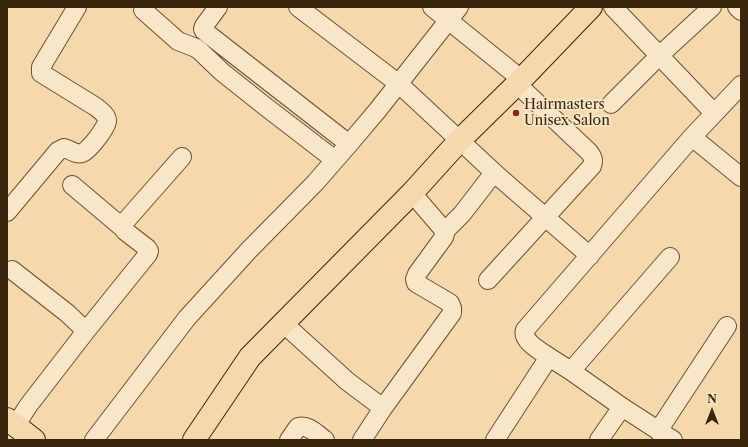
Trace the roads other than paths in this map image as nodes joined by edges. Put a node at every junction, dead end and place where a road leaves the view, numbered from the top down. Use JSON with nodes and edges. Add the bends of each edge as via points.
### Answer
{"nodes":[{"id":1,"x":77,"y":7,"type":"edge"},
{"id":2,"x":218,"y":7,"type":"edge"},
{"id":3,"x":298,"y":7,"type":"edge"},
{"id":4,"x":432,"y":7,"type":"edge"},
{"id":5,"x":591,"y":7,"type":"edge"},
{"id":6,"x":613,"y":7,"type":"edge"},
{"id":7,"x":712,"y":7,"type":"edge"},
{"id":8,"x":738,"y":7,"type":"edge"},
{"id":9,"x":143,"y":10,"type":"dead end"},
{"id":10,"x":741,"y":10,"type":"edge"},
{"id":11,"x":453,"y":13,"type":"edge"},
{"id":12,"x":660,"y":55,"type":"junction"},
{"id":13,"x":519,"y":82,"type":"junction"},
{"id":14,"x":399,"y":84,"type":"junction"},
{"id":15,"x":741,"y":85,"type":"edge"},
{"id":16,"x":611,"y":104,"type":"dead end"},
{"id":17,"x":714,"y":113,"type":"junction"},
{"id":18,"x":692,"y":136,"type":"junction"},
{"id":19,"x":460,"y":140,"type":"junction"},
{"id":20,"x":349,"y":144,"type":"junction"},
{"id":21,"x":182,"y":157,"type":"dead end"},
{"id":22,"x":335,"y":160,"type":"junction"},
{"id":23,"x":741,"y":177,"type":"edge"},
{"id":24,"x":489,"y":179,"type":"dead end"},
{"id":25,"x":72,"y":185,"type":"dead end"},
{"id":26,"x":412,"y":193,"type":"junction"},
{"id":27,"x":7,"y":212,"type":"edge"},
{"id":28,"x":545,"y":218,"type":"junction"},
{"id":29,"x":123,"y":228,"type":"junction"},
{"id":30,"x":444,"y":232,"type":"junction"},
{"id":31,"x":590,"y":256,"type":"junction"},
{"id":32,"x":670,"y":257,"type":"dead end"},
{"id":33,"x":12,"y":270,"type":"dead end"},
{"id":34,"x":488,"y":280,"type":"dead end"},
{"id":35,"x":283,"y":323,"type":"junction"},
{"id":36,"x":727,"y":326,"type":"dead end"},
{"id":37,"x":86,"y":332,"type":"junction"},
{"id":38,"x":549,"y":357,"type":"junction"},
{"id":39,"x":571,"y":372,"type":"junction"},
{"id":40,"x":622,"y":407,"type":"junction"},
{"id":41,"x":383,"y":408,"type":"junction"},
{"id":42,"x":20,"y":431,"type":"edge"},
{"id":43,"x":666,"y":435,"type":"edge"},
{"id":44,"x":498,"y":439,"type":"edge"},
{"id":45,"x":94,"y":440,"type":"edge"},
{"id":46,"x":194,"y":440,"type":"edge"},
{"id":47,"x":289,"y":440,"type":"edge"},
{"id":48,"x":325,"y":440,"type":"edge"},
{"id":49,"x":362,"y":440,"type":"edge"},
{"id":50,"x":599,"y":440,"type":"edge"}],
"edges":[{"from":1,"to":27,"type":"street","via":[[41,73],[96,107],[106,117],[106,125],[83,153],[64,148],[58,151]]},
{"from":2,"to":20,"type":"street","via":[[204,26],[204,31]]},
{"from":3,"to":14,"type":"street"},
{"from":4,"to":11,"type":"street"},
{"from":5,"to":13,"type":"main road"},
{"from":6,"to":12,"type":"street"},
{"from":7,"to":12,"type":"street"},
{"from":8,"to":10,"type":"street"},
{"from":9,"to":22,"type":"street","via":[[178,40],[196,48],[222,72]]},
{"from":11,"to":13,"type":"street"},
{"from":11,"to":14,"type":"street"},
{"from":12,"to":16,"type":"street"},
{"from":12,"to":17,"type":"street"},
{"from":13,"to":19,"type":"main road"},
{"from":13,"to":28,"type":"street","via":[[592,156],[592,166]]},
{"from":14,"to":19,"type":"street"},
{"from":14,"to":20,"type":"street"},
{"from":15,"to":17,"type":"street"},
{"from":17,"to":18,"type":"street"},
{"from":18,"to":23,"type":"street"},
{"from":18,"to":31,"type":"street"},
{"from":19,"to":26,"type":"main road"},
{"from":19,"to":28,"type":"street"},
{"from":20,"to":22,"type":"street"},
{"from":21,"to":29,"type":"street","via":[[123,224]]},
{"from":22,"to":45,"type":"street","via":[[187,318]]},
{"from":24,"to":30,"type":"street","via":[[462,214]]},
{"from":25,"to":29,"type":"street"},
{"from":26,"to":30,"type":"street"},
{"from":26,"to":35,"type":"main road"},
{"from":28,"to":31,"type":"street"},
{"from":28,"to":34,"type":"street"},
{"from":29,"to":37,"type":"street","via":[[147,248],[149,253]]},
{"from":30,"to":41,"type":"street","via":[[444,237],[415,279],[416,283],[450,303],[452,312]]},
{"from":31,"to":38,"type":"street","via":[[525,330],[526,339]]},
{"from":32,"to":39,"type":"street"},
{"from":33,"to":37,"type":"street","via":[[67,312]]},
{"from":35,"to":41,"type":"street","via":[[347,381]]},
{"from":35,"to":46,"type":"main road","via":[[250,357]]},
{"from":36,"to":43,"type":"street"},
{"from":37,"to":42,"type":"street","via":[[28,406]]},
{"from":38,"to":39,"type":"street"},
{"from":38,"to":44,"type":"street"},
{"from":39,"to":40,"type":"street"},
{"from":40,"to":43,"type":"street"},
{"from":40,"to":50,"type":"street"},
{"from":41,"to":49,"type":"street"},
{"from":47,"to":48,"type":"street","via":[[298,427],[303,426]]}]}
